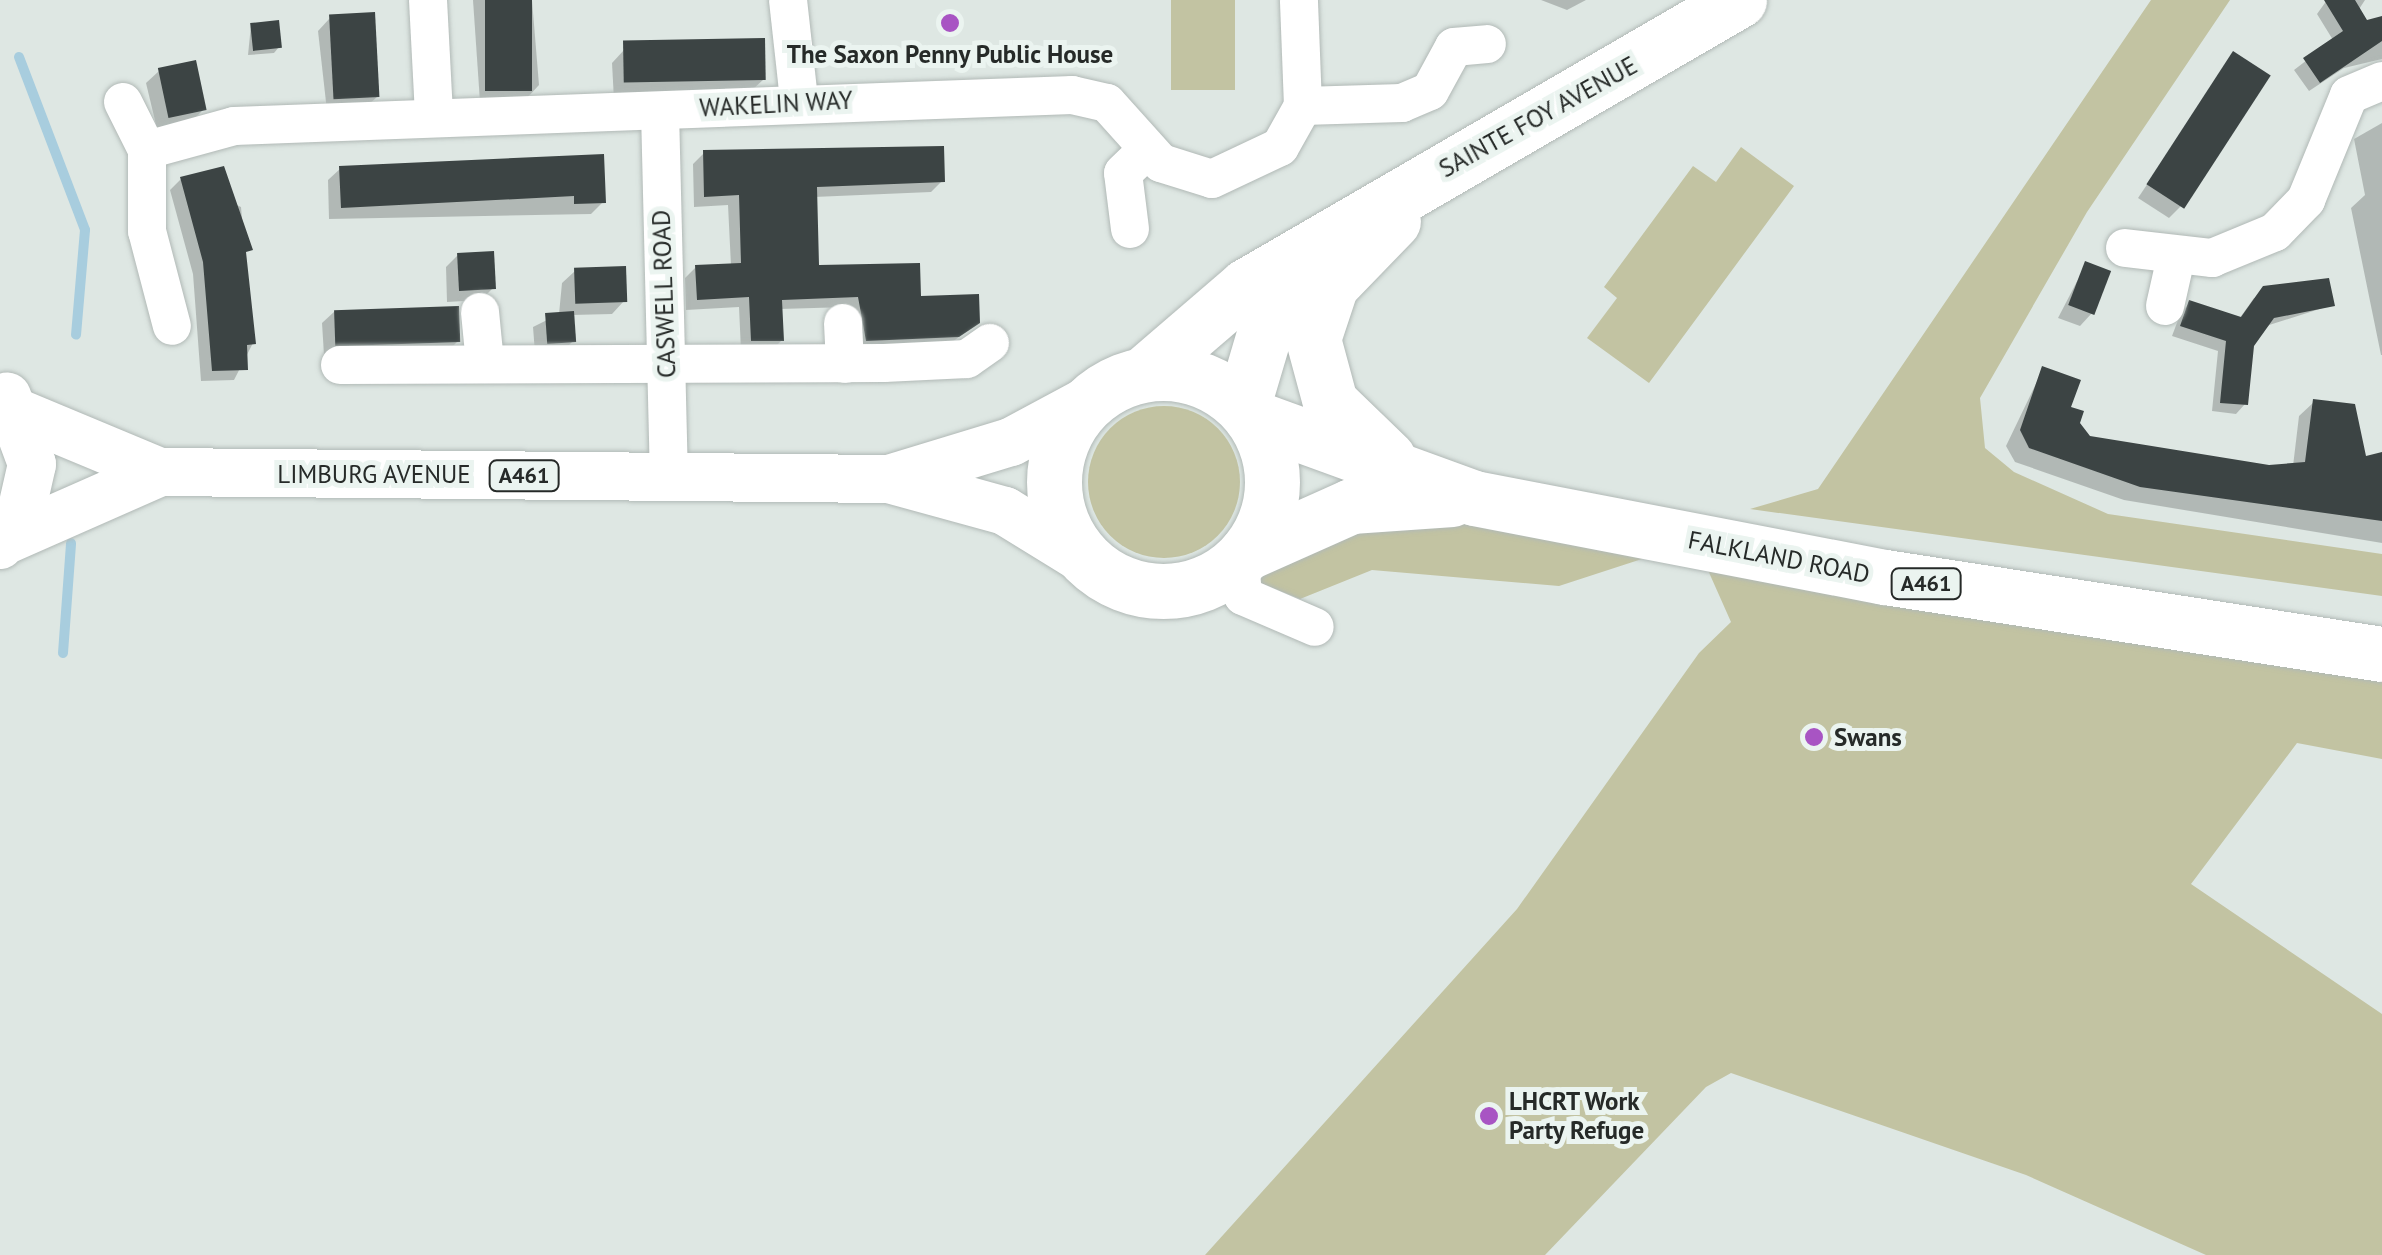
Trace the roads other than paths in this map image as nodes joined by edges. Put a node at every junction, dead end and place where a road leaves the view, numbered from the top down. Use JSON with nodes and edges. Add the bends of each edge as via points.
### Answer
{"nodes":[{"id":1,"x":428,"y":0,"type":"edge"},
{"id":2,"x":788,"y":0,"type":"edge"},
{"id":3,"x":1300,"y":0,"type":"edge"},
{"id":4,"x":1739,"y":0,"type":"edge"},
{"id":5,"x":1488,"y":44,"type":"dead end"},
{"id":6,"x":2382,"y":81,"type":"edge"},
{"id":7,"x":799,"y":100,"type":"junction"},
{"id":8,"x":123,"y":102,"type":"dead end"},
{"id":9,"x":1303,"y":106,"type":"junction"},
{"id":10,"x":660,"y":111,"type":"junction"},
{"id":11,"x":434,"y":116,"type":"junction"},
{"id":12,"x":147,"y":150,"type":"junction"},
{"id":13,"x":1147,"y":150,"type":"junction"},
{"id":14,"x":1448,"y":167,"type":"junction"},
{"id":15,"x":1130,"y":229,"type":"dead end"},
{"id":16,"x":1336,"y":233,"type":"junction"},
{"id":17,"x":2125,"y":248,"type":"dead end"},
{"id":18,"x":2176,"y":256,"type":"junction"},
{"id":19,"x":2165,"y":306,"type":"dead end"},
{"id":20,"x":480,"y":312,"type":"dead end"},
{"id":21,"x":843,"y":322,"type":"dead end"},
{"id":22,"x":172,"y":326,"type":"dead end"},
{"id":23,"x":990,"y":343,"type":"dead end"},
{"id":24,"x":485,"y":363,"type":"junction"},
{"id":25,"x":666,"y":363,"type":"junction"},
{"id":26,"x":845,"y":364,"type":"junction"},
{"id":27,"x":340,"y":365,"type":"dead end"},
{"id":28,"x":1145,"y":373,"type":"junction"},
{"id":29,"x":1091,"y":399,"type":"junction"},
{"id":30,"x":9,"y":402,"type":"edge"},
{"id":31,"x":1247,"y":411,"type":"junction"},
{"id":32,"x":160,"y":472,"type":"junction"},
{"id":33,"x":1405,"y":473,"type":"junction"},
{"id":34,"x":669,"y":477,"type":"junction"},
{"id":35,"x":889,"y":479,"type":"junction"},
{"id":36,"x":1474,"y":498,"type":"junction"},
{"id":37,"x":3,"y":542,"type":"edge"},
{"id":38,"x":1243,"y":557,"type":"junction"},
{"id":39,"x":1086,"y":561,"type":"junction"},
{"id":40,"x":1315,"y":627,"type":"dead end"},
{"id":41,"x":2382,"y":654,"type":"edge"}],
"edges":[{"from":1,"to":11,"type":"street"},
{"from":2,"to":7,"type":"street"},
{"from":3,"to":9,"type":"street","name":"WAKELIN WAY"},
{"from":4,"to":14,"type":"highway","name":"SAINTE FOY AVENUE","number":"A461"},
{"from":5,"to":9,"type":"street","via":[[1454,47],[1430,90],[1360,108]]},
{"from":6,"to":18,"type":"street","via":[[2349,95],[2306,200],[2276,232],[2212,258]]},
{"from":7,"to":10,"type":"street","name":"WAKELIN WAY"},
{"from":7,"to":13,"type":"street","name":"WAKELIN WAY","via":[[1072,94],[1107,103]]},
{"from":8,"to":12,"type":"street"},
{"from":9,"to":13,"type":"street","name":"WAKELIN WAY","via":[[1280,148],[1237,173],[1186,174]]},
{"from":10,"to":11,"type":"street","name":"WAKELIN WAY"},
{"from":10,"to":25,"type":"street","name":"CASWELL ROAD"},
{"from":11,"to":12,"type":"street","name":"WAKELIN WAY","via":[[234,126]]},
{"from":12,"to":22,"type":"street","via":[[147,231]]},
{"from":13,"to":15,"type":"street","via":[[1122,173]]},
{"from":14,"to":16,"type":"highway","name":"SAINTE FOY AVENUE","number":"A461"},
{"from":14,"to":33,"type":"highway","via":[[1353,260],[1315,317],[1317,372],[1330,402]]},
{"from":16,"to":28,"type":"highway","name":"SAINTE FOY AVENUE","number":"A461","via":[[1204,316]]},
{"from":16,"to":31,"type":"highway","name":"SAINTE FOY AVENUE","number":"A461","via":[[1270,314]]},
{"from":17,"to":18,"type":"street"},
{"from":18,"to":19,"type":"street"},
{"from":20,"to":24,"type":"street"},
{"from":21,"to":26,"type":"street"},
{"from":23,"to":26,"type":"street","via":[[966,358]]},
{"from":24,"to":25,"type":"street"},
{"from":24,"to":27,"type":"street"},
{"from":25,"to":26,"type":"street"},
{"from":25,"to":34,"type":"street","name":"CASWELL ROAD"},
{"from":28,"to":29,"type":"highway","number":"A461"},
{"from":28,"to":31,"type":"highway","number":"A461","via":[[1200,378]]},
{"from":29,"to":35,"type":"main road","name":"LIMBURG AVENUE","number":"A461","via":[[1011,442]]},
{"from":29,"to":39,"type":"highway","number":"A461","via":[[1062,438],[1054,474],[1059,515]]},
{"from":30,"to":32,"type":"main road","name":"LIMBURG AVENUE","number":"A461"},
{"from":30,"to":37,"type":"main road","number":"A461","via":[[32,464]]},
{"from":31,"to":33,"type":"highway","name":"FALKLAND ROAD","number":"A461"},
{"from":31,"to":38,"type":"highway","via":[[1274,486]]},
{"from":32,"to":34,"type":"main road","name":"LIMBURG AVENUE","number":"A461"},
{"from":32,"to":37,"type":"main road","name":"LIMBURG AVENUE","number":"A461"},
{"from":33,"to":36,"type":"highway","name":"FALKLAND ROAD","number":"A461"},
{"from":34,"to":35,"type":"main road","name":"LIMBURG AVENUE","number":"A461"},
{"from":35,"to":39,"type":"main road","name":"LIMBURG AVENUE","number":"A461","via":[[1005,511]]},
{"from":36,"to":38,"type":"highway","name":"FALKLAND ROAD","number":"A461","via":[[1352,506]]},
{"from":36,"to":41,"type":"highway","name":"FALKLAND ROAD","number":"A461","via":[[1885,577]]},
{"from":38,"to":39,"type":"highway","number":"A461","via":[[1172,592],[1121,584]]},
{"from":38,"to":40,"type":"street","via":[[1242,596]]}]}
